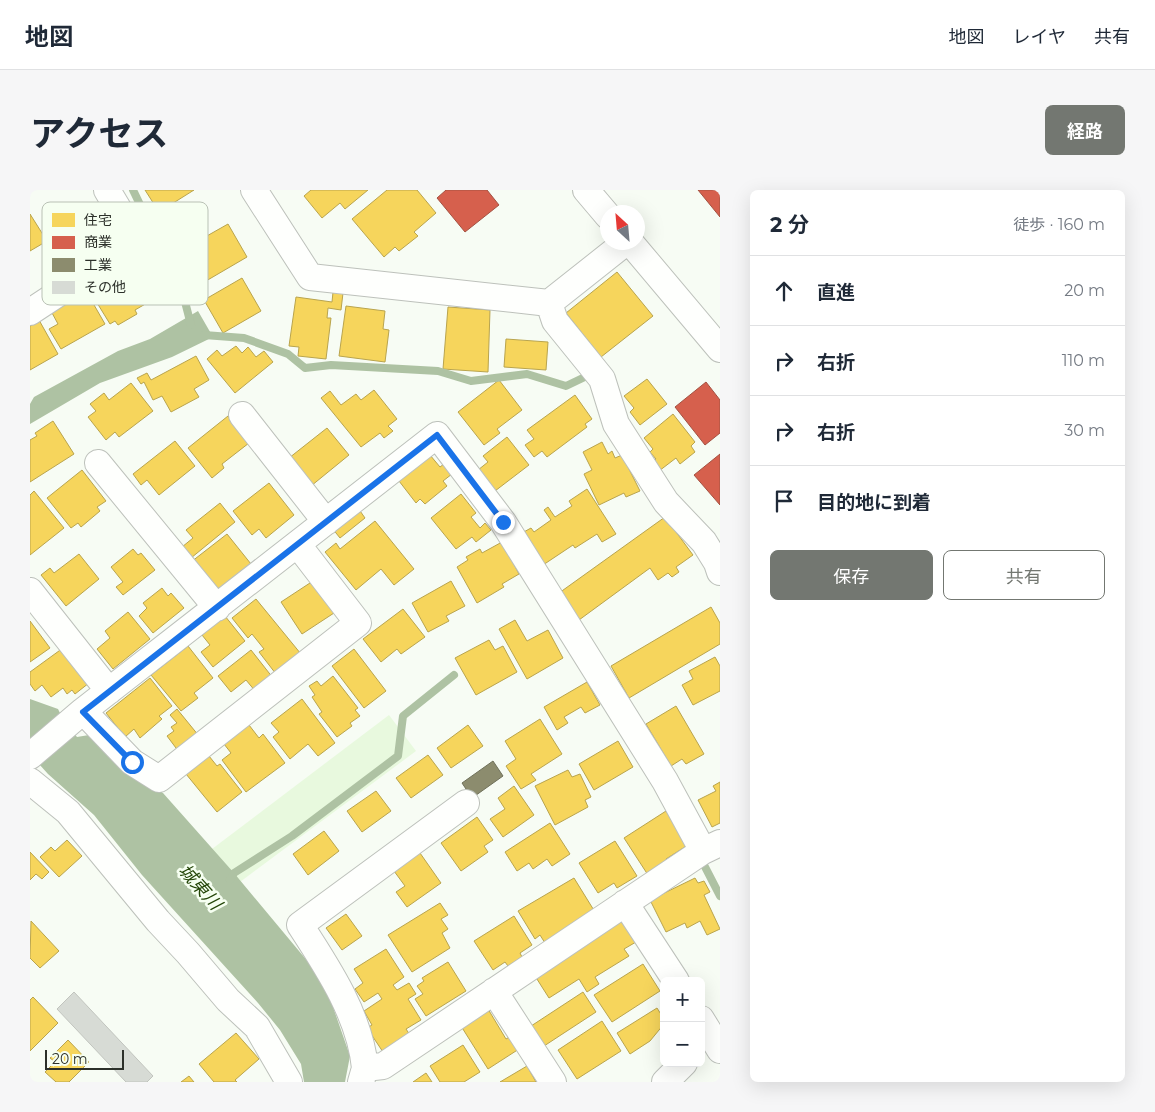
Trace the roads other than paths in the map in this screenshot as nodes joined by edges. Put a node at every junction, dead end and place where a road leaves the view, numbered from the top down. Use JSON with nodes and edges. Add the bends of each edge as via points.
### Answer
{"nodes":[{"id":1,"x":107,"y":190,"type":"edge"},
{"id":2,"x":254,"y":190,"type":"edge"},
{"id":3,"x":586,"y":190,"type":"edge"},
{"id":4,"x":114,"y":202,"type":"edge"},
{"id":5,"x":600,"y":207,"type":"edge"},
{"id":6,"x":618,"y":250,"type":"edge"},
{"id":7,"x":635,"y":250,"type":"edge"},
{"id":8,"x":549,"y":303,"type":"junction"},
{"id":9,"x":42,"y":304,"type":"edge"},
{"id":10,"x":30,"y":312,"type":"edge"},
{"id":11,"x":720,"y":349,"type":"edge"},
{"id":12,"x":242,"y":415,"type":"dead end"},
{"id":13,"x":98,"y":463,"type":"dead end"},
{"id":14,"x":326,"y":522,"type":"junction"},
{"id":15,"x":298,"y":545,"type":"junction"},
{"id":16,"x":719,"y":565,"type":"edge"},
{"id":17,"x":30,"y":591,"type":"edge"},
{"id":18,"x":217,"y":608,"type":"junction"},
{"id":19,"x":109,"y":691,"type":"junction"},
{"id":20,"x":78,"y":715,"type":"junction"},
{"id":21,"x":30,"y":756,"type":"edge"},
{"id":22,"x":30,"y":781,"type":"edge"},
{"id":23,"x":466,"y":803,"type":"dead end"},
{"id":24,"x":711,"y":847,"type":"edge"},
{"id":25,"x":625,"y":903,"type":"junction"},
{"id":26,"x":673,"y":977,"type":"edge"},
{"id":27,"x":494,"y":991,"type":"junction"},
{"id":28,"x":680,"y":1067,"type":"edge"},
{"id":29,"x":363,"y":1075,"type":"edge"},
{"id":30,"x":288,"y":1082,"type":"edge"},
{"id":31,"x":552,"y":1082,"type":"edge"},
{"id":32,"x":665,"y":1082,"type":"edge"}],
"edges":[{"from":1,"to":4,"type":"street"},
{"from":2,"to":8,"type":"street","via":[[310,277]]},
{"from":3,"to":5,"type":"street"},
{"from":6,"to":8,"type":"street"},
{"from":7,"to":11,"type":"street"},
{"from":8,"to":16,"type":"street","via":[[555,322],[602,378],[616,424],[666,502],[704,542]]},
{"from":9,"to":10,"type":"street"},
{"from":12,"to":14,"type":"street"},
{"from":13,"to":18,"type":"street"},
{"from":14,"to":15,"type":"street"},
{"from":14,"to":24,"type":"street","via":[[437,435],[503,522],[665,781]]},
{"from":15,"to":18,"type":"street"},
{"from":15,"to":20,"type":"street","via":[[358,623],[160,779],[132,762]]},
{"from":17,"to":19,"type":"street"},
{"from":18,"to":19,"type":"street"},
{"from":19,"to":20,"type":"street"},
{"from":20,"to":21,"type":"street"},
{"from":22,"to":30,"type":"street","via":[[68,812],[158,921],[228,1000],[257,1027]]},
{"from":23,"to":29,"type":"street","via":[[300,925],[332,974],[363,1047]]},
{"from":24,"to":25,"type":"street"},
{"from":25,"to":26,"type":"street"},
{"from":25,"to":27,"type":"street"},
{"from":27,"to":29,"type":"street","via":[[383,1066]]},
{"from":27,"to":31,"type":"street"},
{"from":28,"to":32,"type":"street"}]}
